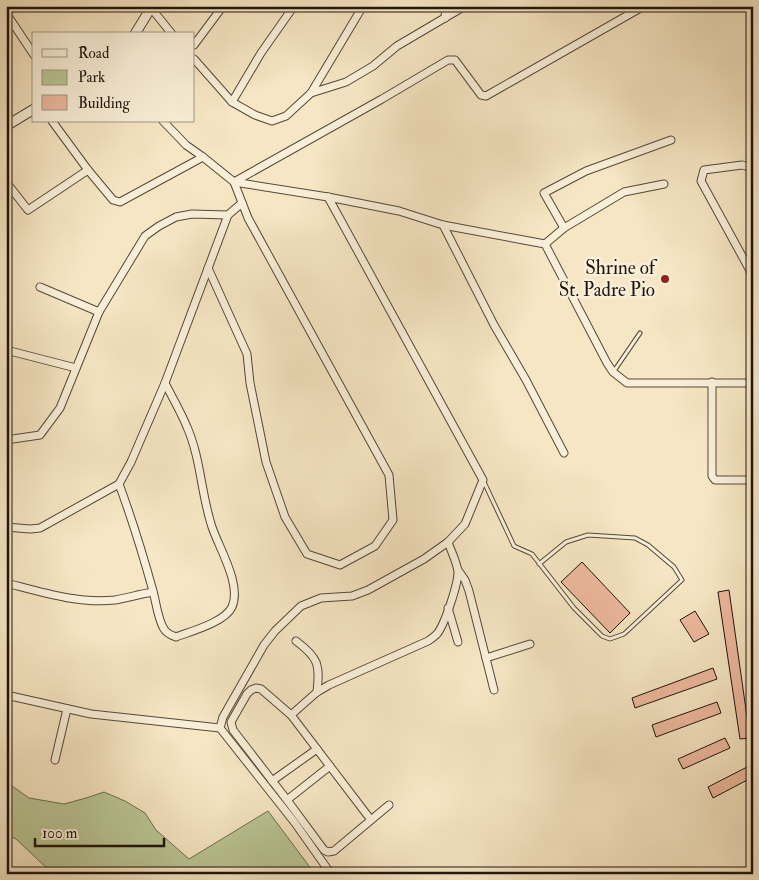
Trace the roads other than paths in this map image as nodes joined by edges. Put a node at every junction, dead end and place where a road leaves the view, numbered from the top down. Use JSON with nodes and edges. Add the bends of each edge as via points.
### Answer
{"nodes":[{"id":1,"x":12,"y":6,"type":"edge"},
{"id":2,"x":223,"y":6,"type":"edge"},
{"id":3,"x":294,"y":6,"type":"edge"},
{"id":4,"x":363,"y":6,"type":"edge"},
{"id":5,"x":446,"y":6,"type":"edge"},
{"id":6,"x":465,"y":6,"type":"edge"},
{"id":7,"x":644,"y":6,"type":"edge"},
{"id":8,"x":151,"y":7,"type":"edge"},
{"id":9,"x":7,"y":14,"type":"edge"},
{"id":10,"x":445,"y":18,"type":"junction"},
{"id":11,"x":136,"y":32,"type":"edge"},
{"id":12,"x":170,"y":32,"type":"edge"},
{"id":13,"x":195,"y":44,"type":"edge"},
{"id":14,"x":32,"y":53,"type":"edge"},
{"id":15,"x":195,"y":60,"type":"edge"},
{"id":16,"x":311,"y":93,"type":"junction"},
{"id":17,"x":232,"y":102,"type":"junction"},
{"id":18,"x":32,"y":110,"type":"edge"},
{"id":19,"x":53,"y":122,"type":"edge"},
{"id":20,"x":164,"y":122,"type":"edge"},
{"id":21,"x":6,"y":126,"type":"edge"},
{"id":22,"x":671,"y":140,"type":"dead end"},
{"id":23,"x":203,"y":157,"type":"junction"},
{"id":24,"x":753,"y":168,"type":"edge"},
{"id":25,"x":88,"y":170,"type":"junction"},
{"id":26,"x":6,"y":182,"type":"edge"},
{"id":27,"x":234,"y":182,"type":"junction"},
{"id":28,"x":664,"y":184,"type":"dead end"},
{"id":29,"x":328,"y":197,"type":"junction"},
{"id":30,"x":242,"y":203,"type":"junction"},
{"id":31,"x":228,"y":215,"type":"junction"},
{"id":32,"x":443,"y":225,"type":"junction"},
{"id":33,"x":564,"y":228,"type":"junction"},
{"id":34,"x":545,"y":244,"type":"junction"},
{"id":35,"x":208,"y":268,"type":"junction"},
{"id":36,"x":753,"y":276,"type":"edge"},
{"id":37,"x":40,"y":287,"type":"dead end"},
{"id":38,"x":99,"y":312,"type":"junction"},
{"id":39,"x":640,"y":333,"type":"dead end"},
{"id":40,"x":6,"y":350,"type":"edge"},
{"id":41,"x":76,"y":368,"type":"junction"},
{"id":42,"x":614,"y":372,"type":"junction"},
{"id":43,"x":165,"y":382,"type":"junction"},
{"id":44,"x":712,"y":382,"type":"junction"},
{"id":45,"x":753,"y":383,"type":"edge"},
{"id":46,"x":6,"y":440,"type":"edge"},
{"id":47,"x":564,"y":453,"type":"dead end"},
{"id":48,"x":753,"y":477,"type":"edge"},
{"id":49,"x":483,"y":480,"type":"junction"},
{"id":50,"x":119,"y":484,"type":"junction"},
{"id":51,"x":6,"y":527,"type":"edge"},
{"id":52,"x":448,"y":542,"type":"junction"},
{"id":53,"x":539,"y":564,"type":"junction"},
{"id":54,"x":458,"y":570,"type":"junction"},
{"id":55,"x":6,"y":584,"type":"edge"},
{"id":56,"x":153,"y":592,"type":"junction"},
{"id":57,"x":448,"y":608,"type":"junction"},
{"id":58,"x":296,"y":641,"type":"dead end"},
{"id":59,"x":458,"y":642,"type":"dead end"},
{"id":60,"x":530,"y":644,"type":"dead end"},
{"id":61,"x":486,"y":658,"type":"junction"},
{"id":62,"x":494,"y":690,"type":"dead end"},
{"id":63,"x":316,"y":692,"type":"junction"},
{"id":64,"x":6,"y":695,"type":"edge"},
{"id":65,"x":67,"y":708,"type":"junction"},
{"id":66,"x":291,"y":715,"type":"junction"},
{"id":67,"x":220,"y":728,"type":"junction"},
{"id":68,"x":317,"y":748,"type":"junction"},
{"id":69,"x":55,"y":760,"type":"dead end"},
{"id":70,"x":330,"y":766,"type":"junction"},
{"id":71,"x":272,"y":781,"type":"junction"},
{"id":72,"x":287,"y":800,"type":"junction"},
{"id":73,"x":389,"y":805,"type":"dead end"},
{"id":74,"x":371,"y":820,"type":"junction"},
{"id":75,"x":331,"y":874,"type":"edge"}],
"edges":[{"from":1,"to":9,"type":"street"},
{"from":2,"to":13,"type":"street"},
{"from":3,"to":17,"type":"street"},
{"from":4,"to":16,"type":"street"},
{"from":5,"to":10,"type":"street"},
{"from":6,"to":10,"type":"street"},
{"from":7,"to":27,"type":"street","via":[[486,96],[481,95],[455,60],[448,60]]},
{"from":8,"to":11,"type":"street"},
{"from":8,"to":12,"type":"street"},
{"from":9,"to":14,"type":"street"},
{"from":10,"to":16,"type":"street","via":[[397,46],[346,82]]},
{"from":15,"to":17,"type":"street"},
{"from":16,"to":17,"type":"street","via":[[286,116],[272,121],[255,116]]},
{"from":18,"to":21,"type":"street"},
{"from":19,"to":25,"type":"street"},
{"from":20,"to":23,"type":"street"},
{"from":22,"to":33,"type":"street","via":[[586,171],[544,193]]},
{"from":23,"to":25,"type":"street","via":[[120,202],[113,200]]},
{"from":23,"to":27,"type":"street"},
{"from":24,"to":36,"type":"street","via":[[742,165],[704,170],[701,181]]},
{"from":25,"to":26,"type":"street","via":[[28,210]]},
{"from":27,"to":29,"type":"street"},
{"from":27,"to":30,"type":"street"},
{"from":28,"to":33,"type":"street","via":[[624,192]]},
{"from":29,"to":32,"type":"street","via":[[399,211]]},
{"from":29,"to":49,"type":"street"},
{"from":30,"to":31,"type":"street"},
{"from":30,"to":35,"type":"street","via":[[389,475],[393,520],[375,546],[340,565],[306,554],[285,517],[266,462],[247,354]]},
{"from":31,"to":35,"type":"street"},
{"from":31,"to":38,"type":"street","via":[[192,214],[159,226],[146,236]]},
{"from":32,"to":34,"type":"street"},
{"from":32,"to":47,"type":"street"},
{"from":33,"to":34,"type":"street"},
{"from":34,"to":42,"type":"street"},
{"from":35,"to":43,"type":"street"},
{"from":37,"to":38,"type":"street"},
{"from":38,"to":41,"type":"street"},
{"from":39,"to":42,"type":"lane"},
{"from":40,"to":41,"type":"street"},
{"from":41,"to":46,"type":"street","via":[[60,408],[40,434]]},
{"from":42,"to":44,"type":"street","via":[[627,383]]},
{"from":43,"to":50,"type":"street"},
{"from":43,"to":56,"type":"street","via":[[187,427],[198,462],[207,511],[232,577],[235,595],[228,613],[220,620],[176,637],[164,631]]},
{"from":44,"to":45,"type":"street"},
{"from":44,"to":48,"type":"street","via":[[712,476],[715,480],[751,480]]},
{"from":49,"to":52,"type":"street","via":[[465,524]]},
{"from":49,"to":53,"type":"lane","via":[[514,546],[532,554]]},
{"from":50,"to":51,"type":"street","via":[[40,528]]},
{"from":50,"to":56,"type":"street"},
{"from":52,"to":54,"type":"street"},
{"from":52,"to":67,"type":"street","via":[[368,590],[352,596],[321,598],[301,606],[264,645],[223,717]]},
{"from":53,"to":53,"type":"lane","via":[[574,608],[602,636],[610,639],[624,634],[682,580],[674,567],[635,538],[588,535],[566,542]]},
{"from":54,"to":57,"type":"street"},
{"from":54,"to":61,"type":"street","via":[[469,591]]},
{"from":55,"to":56,"type":"street","via":[[83,600],[115,600]]},
{"from":57,"to":59,"type":"street"},
{"from":57,"to":63,"type":"street","via":[[440,629],[428,641]]},
{"from":58,"to":63,"type":"street","via":[[307,649],[317,665]]},
{"from":60,"to":61,"type":"street"},
{"from":61,"to":62,"type":"street"},
{"from":63,"to":66,"type":"street"},
{"from":64,"to":65,"type":"street"},
{"from":65,"to":67,"type":"street","via":[[91,714]]},
{"from":65,"to":69,"type":"street"},
{"from":66,"to":68,"type":"street"},
{"from":66,"to":71,"type":"street","via":[[256,688],[247,694],[231,722],[235,734]]},
{"from":67,"to":75,"type":"street"},
{"from":68,"to":70,"type":"street"},
{"from":68,"to":71,"type":"street"},
{"from":70,"to":72,"type":"street"},
{"from":70,"to":74,"type":"street"},
{"from":71,"to":72,"type":"street"},
{"from":72,"to":74,"type":"street","via":[[328,852],[334,851]]},
{"from":73,"to":74,"type":"street"}]}
